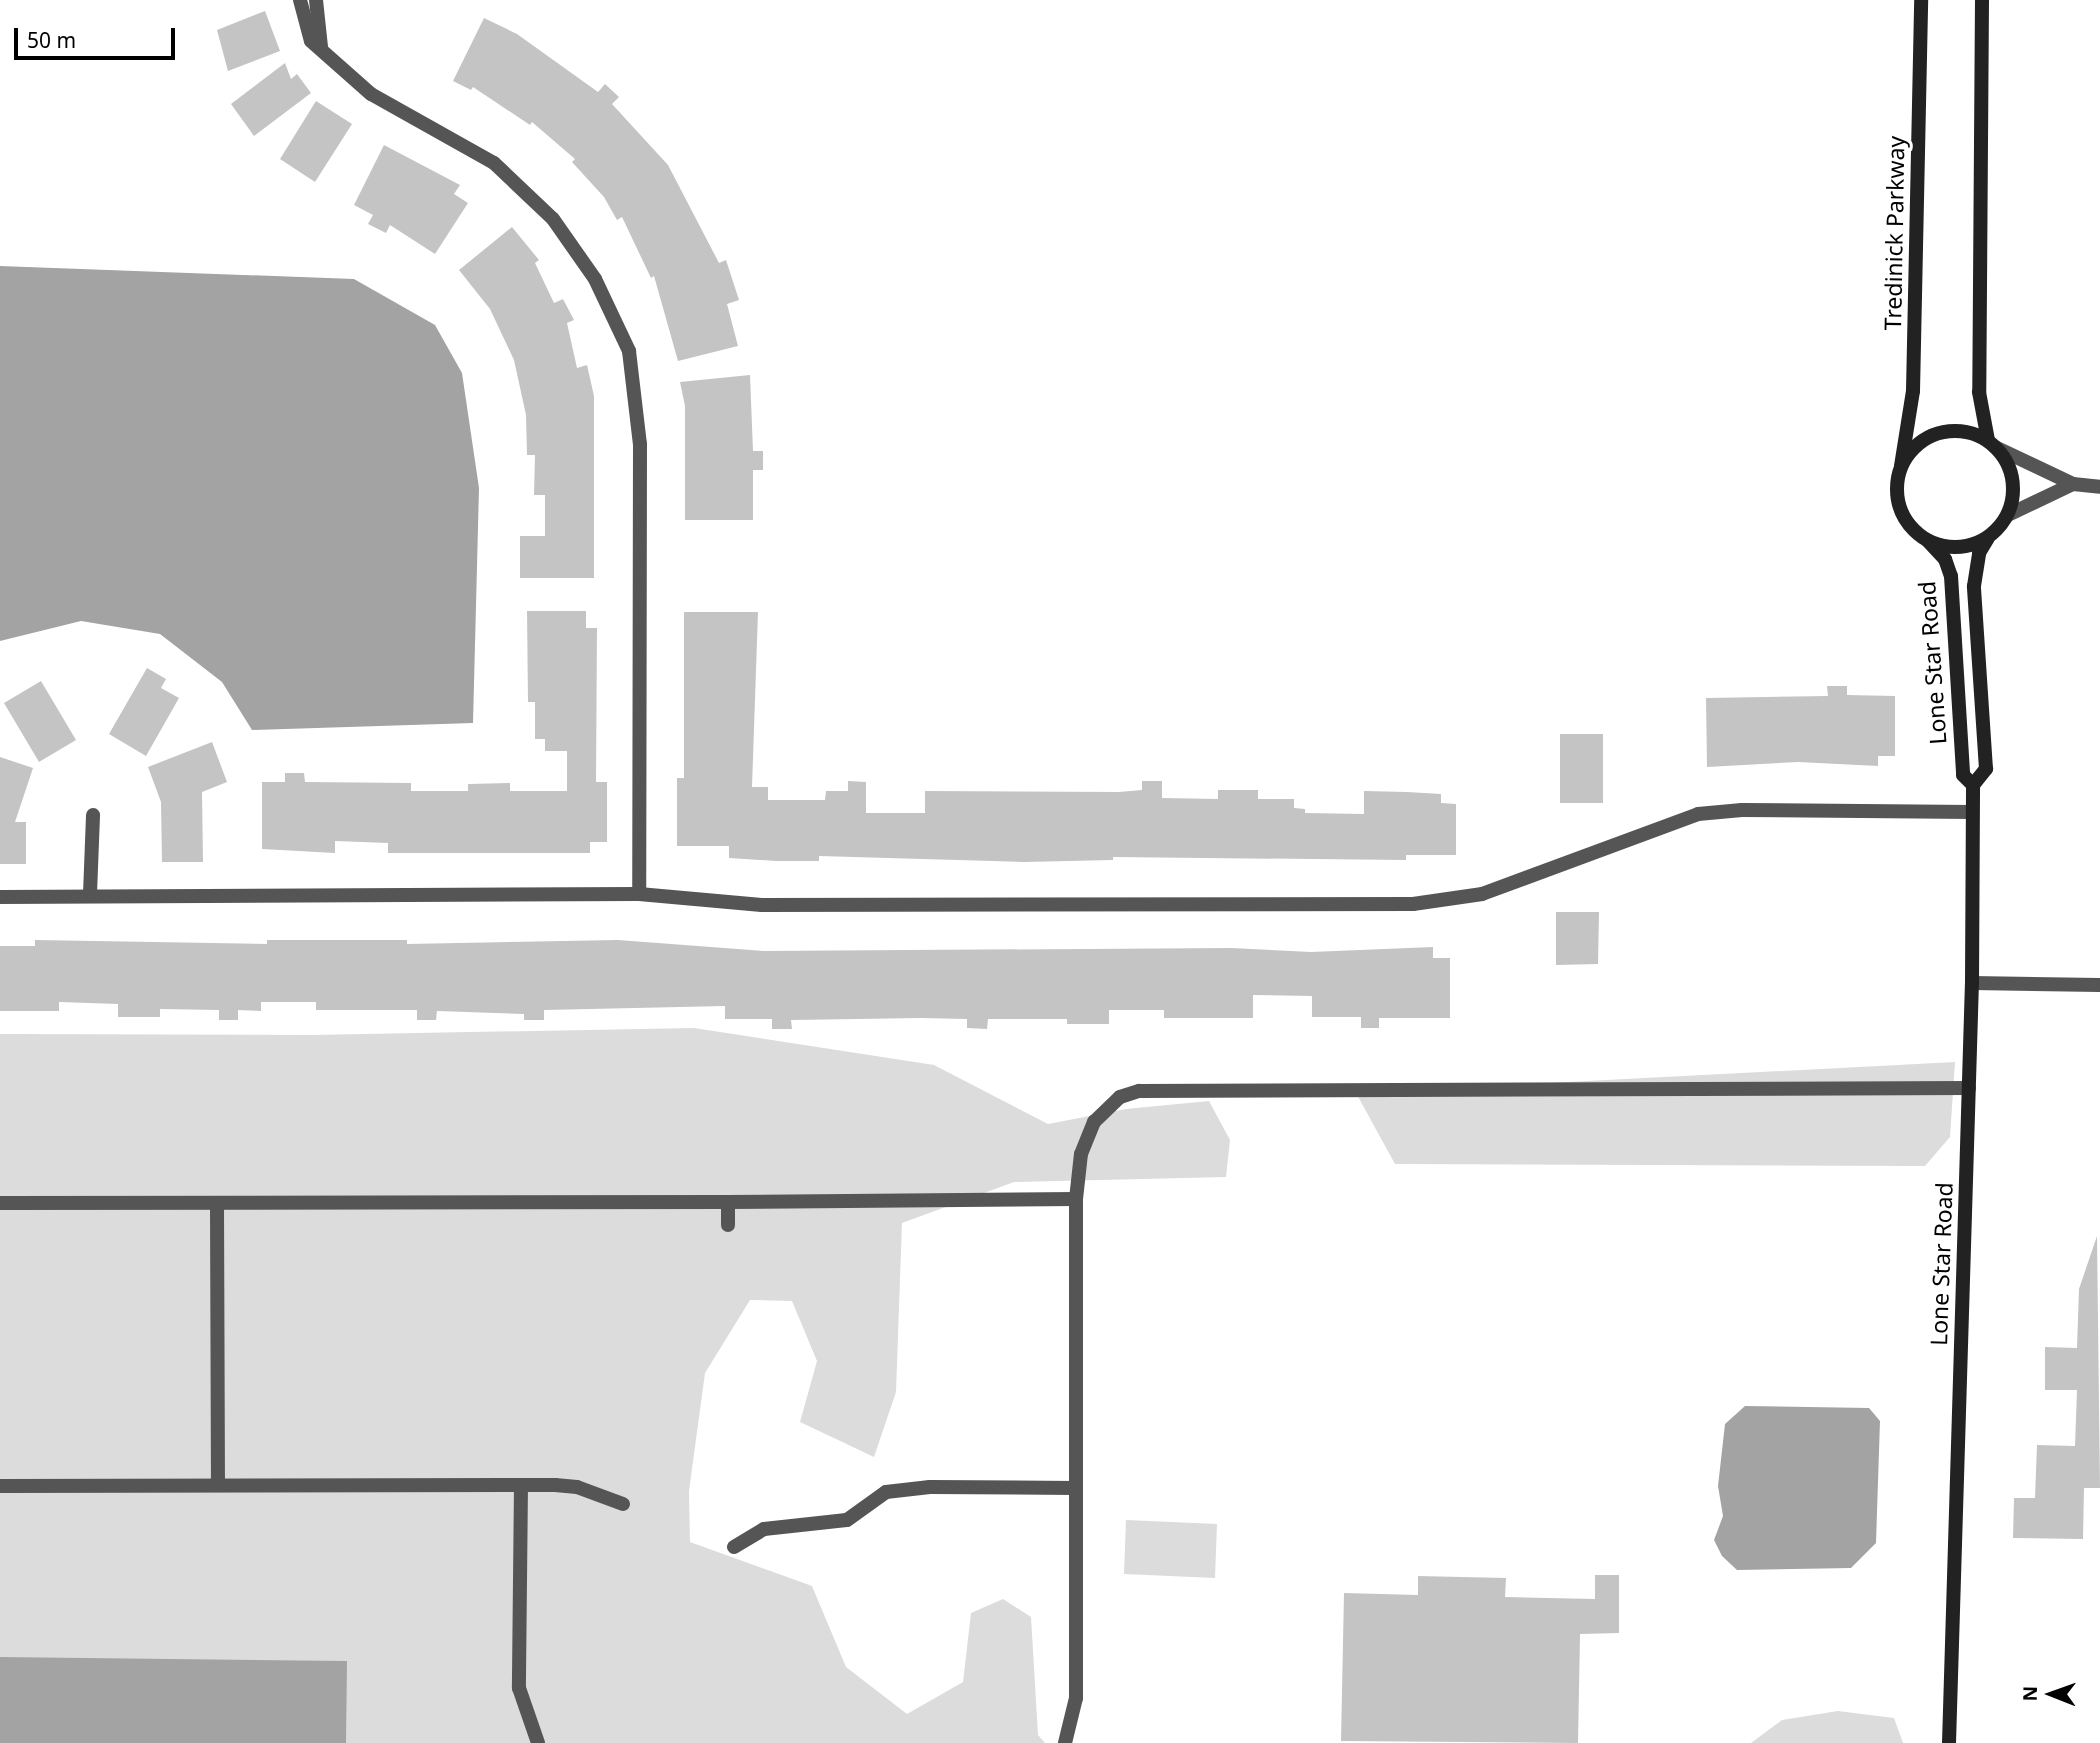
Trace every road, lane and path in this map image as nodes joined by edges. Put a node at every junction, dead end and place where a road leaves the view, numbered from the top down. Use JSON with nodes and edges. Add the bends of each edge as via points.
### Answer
{"nodes":[{"id":1,"x":300,"y":0,"type":"edge"},
{"id":2,"x":316,"y":0,"type":"edge"},
{"id":3,"x":1921,"y":0,"type":"edge"},
{"id":4,"x":1982,"y":0,"type":"edge"},
{"id":5,"x":321,"y":47,"type":"junction"},
{"id":6,"x":1991,"y":444,"type":"junction"},
{"id":7,"x":1901,"y":466,"type":"junction"},
{"id":8,"x":2073,"y":484,"type":"junction"},
{"id":9,"x":2100,"y":487,"type":"edge"},
{"id":10,"x":2008,"y":515,"type":"junction"},
{"id":11,"x":1988,"y":538,"type":"junction"},
{"id":12,"x":1928,"y":541,"type":"junction"},
{"id":13,"x":1973,"y":785,"type":"junction"},
{"id":14,"x":1972,"y":812,"type":"junction"},
{"id":15,"x":93,"y":815,"type":"dead end"},
{"id":16,"x":90,"y":894,"type":"junction"},
{"id":17,"x":639,"y":894,"type":"junction"},
{"id":18,"x":0,"y":897,"type":"edge"},
{"id":19,"x":1972,"y":983,"type":"junction"},
{"id":20,"x":2100,"y":985,"type":"edge"},
{"id":21,"x":1969,"y":1088,"type":"junction"},
{"id":22,"x":1076,"y":1199,"type":"junction"},
{"id":23,"x":728,"y":1202,"type":"junction"},
{"id":24,"x":0,"y":1203,"type":"edge"},
{"id":25,"x":218,"y":1205,"type":"junction"},
{"id":26,"x":728,"y":1225,"type":"dead end"},
{"id":27,"x":218,"y":1485,"type":"junction"},
{"id":28,"x":520,"y":1485,"type":"junction"},
{"id":29,"x":0,"y":1486,"type":"edge"},
{"id":30,"x":1075,"y":1488,"type":"junction"},
{"id":31,"x":623,"y":1504,"type":"dead end"},
{"id":32,"x":734,"y":1547,"type":"dead end"},
{"id":33,"x":538,"y":1743,"type":"edge"},
{"id":34,"x":1065,"y":1743,"type":"edge"},
{"id":35,"x":1949,"y":1743,"type":"edge"}],
"edges":[{"from":1,"to":5,"type":"street","via":[[311,41]]},
{"from":2,"to":5,"type":"street"},
{"from":3,"to":7,"type":"street","name":"Tredinick Parkway","via":[[1913,391]]},
{"from":4,"to":6,"type":"street","via":[[1979,392]]},
{"from":5,"to":17,"type":"street","via":[[370,94],[494,163],[553,219],[595,279],[629,351],[640,444]]},
{"from":6,"to":7,"type":"street","via":[[1972,433],[1938,433],[1916,446]]},
{"from":6,"to":8,"type":"street"},
{"from":6,"to":10,"type":"street","via":[[2011,471],[2014,486]]},
{"from":7,"to":12,"type":"street","via":[[1899,505]]},
{"from":8,"to":9,"type":"street"},
{"from":8,"to":10,"type":"street"},
{"from":10,"to":11,"type":"street"},
{"from":11,"to":12,"type":"street","via":[[1958,547]]},
{"from":11,"to":13,"type":"street","name":"Lone Star Road","via":[[1979,553],[1974,586],[1986,769]]},
{"from":12,"to":13,"type":"street","name":"Lone Star Road","via":[[1945,559],[1951,576],[1963,775]]},
{"from":13,"to":14,"type":"street","name":"Lone Star Road"},
{"from":14,"to":17,"type":"street","via":[[1742,810],[1698,814],[1482,894],[1413,904],[762,905]]},
{"from":14,"to":19,"type":"street","name":"Lone Star Road"},
{"from":15,"to":16,"type":"street"},
{"from":16,"to":17,"type":"street"},
{"from":16,"to":18,"type":"street"},
{"from":19,"to":20,"type":"street"},
{"from":19,"to":21,"type":"street","name":"Lone Star Road"},
{"from":21,"to":22,"type":"street","via":[[1139,1091],[1120,1097],[1094,1122],[1081,1154]]},
{"from":21,"to":35,"type":"street","name":"Lone Star Road"},
{"from":22,"to":23,"type":"street"},
{"from":22,"to":30,"type":"street"},
{"from":23,"to":25,"type":"street"},
{"from":23,"to":26,"type":"street"},
{"from":24,"to":25,"type":"street"},
{"from":25,"to":27,"type":"street"},
{"from":27,"to":28,"type":"street"},
{"from":27,"to":29,"type":"street"},
{"from":28,"to":31,"type":"street","via":[[577,1487]]},
{"from":28,"to":33,"type":"street","via":[[519,1688]]},
{"from":30,"to":32,"type":"street","via":[[930,1486],[886,1492],[847,1520],[764,1529]]},
{"from":30,"to":34,"type":"street","via":[[1076,1698]]}]}
